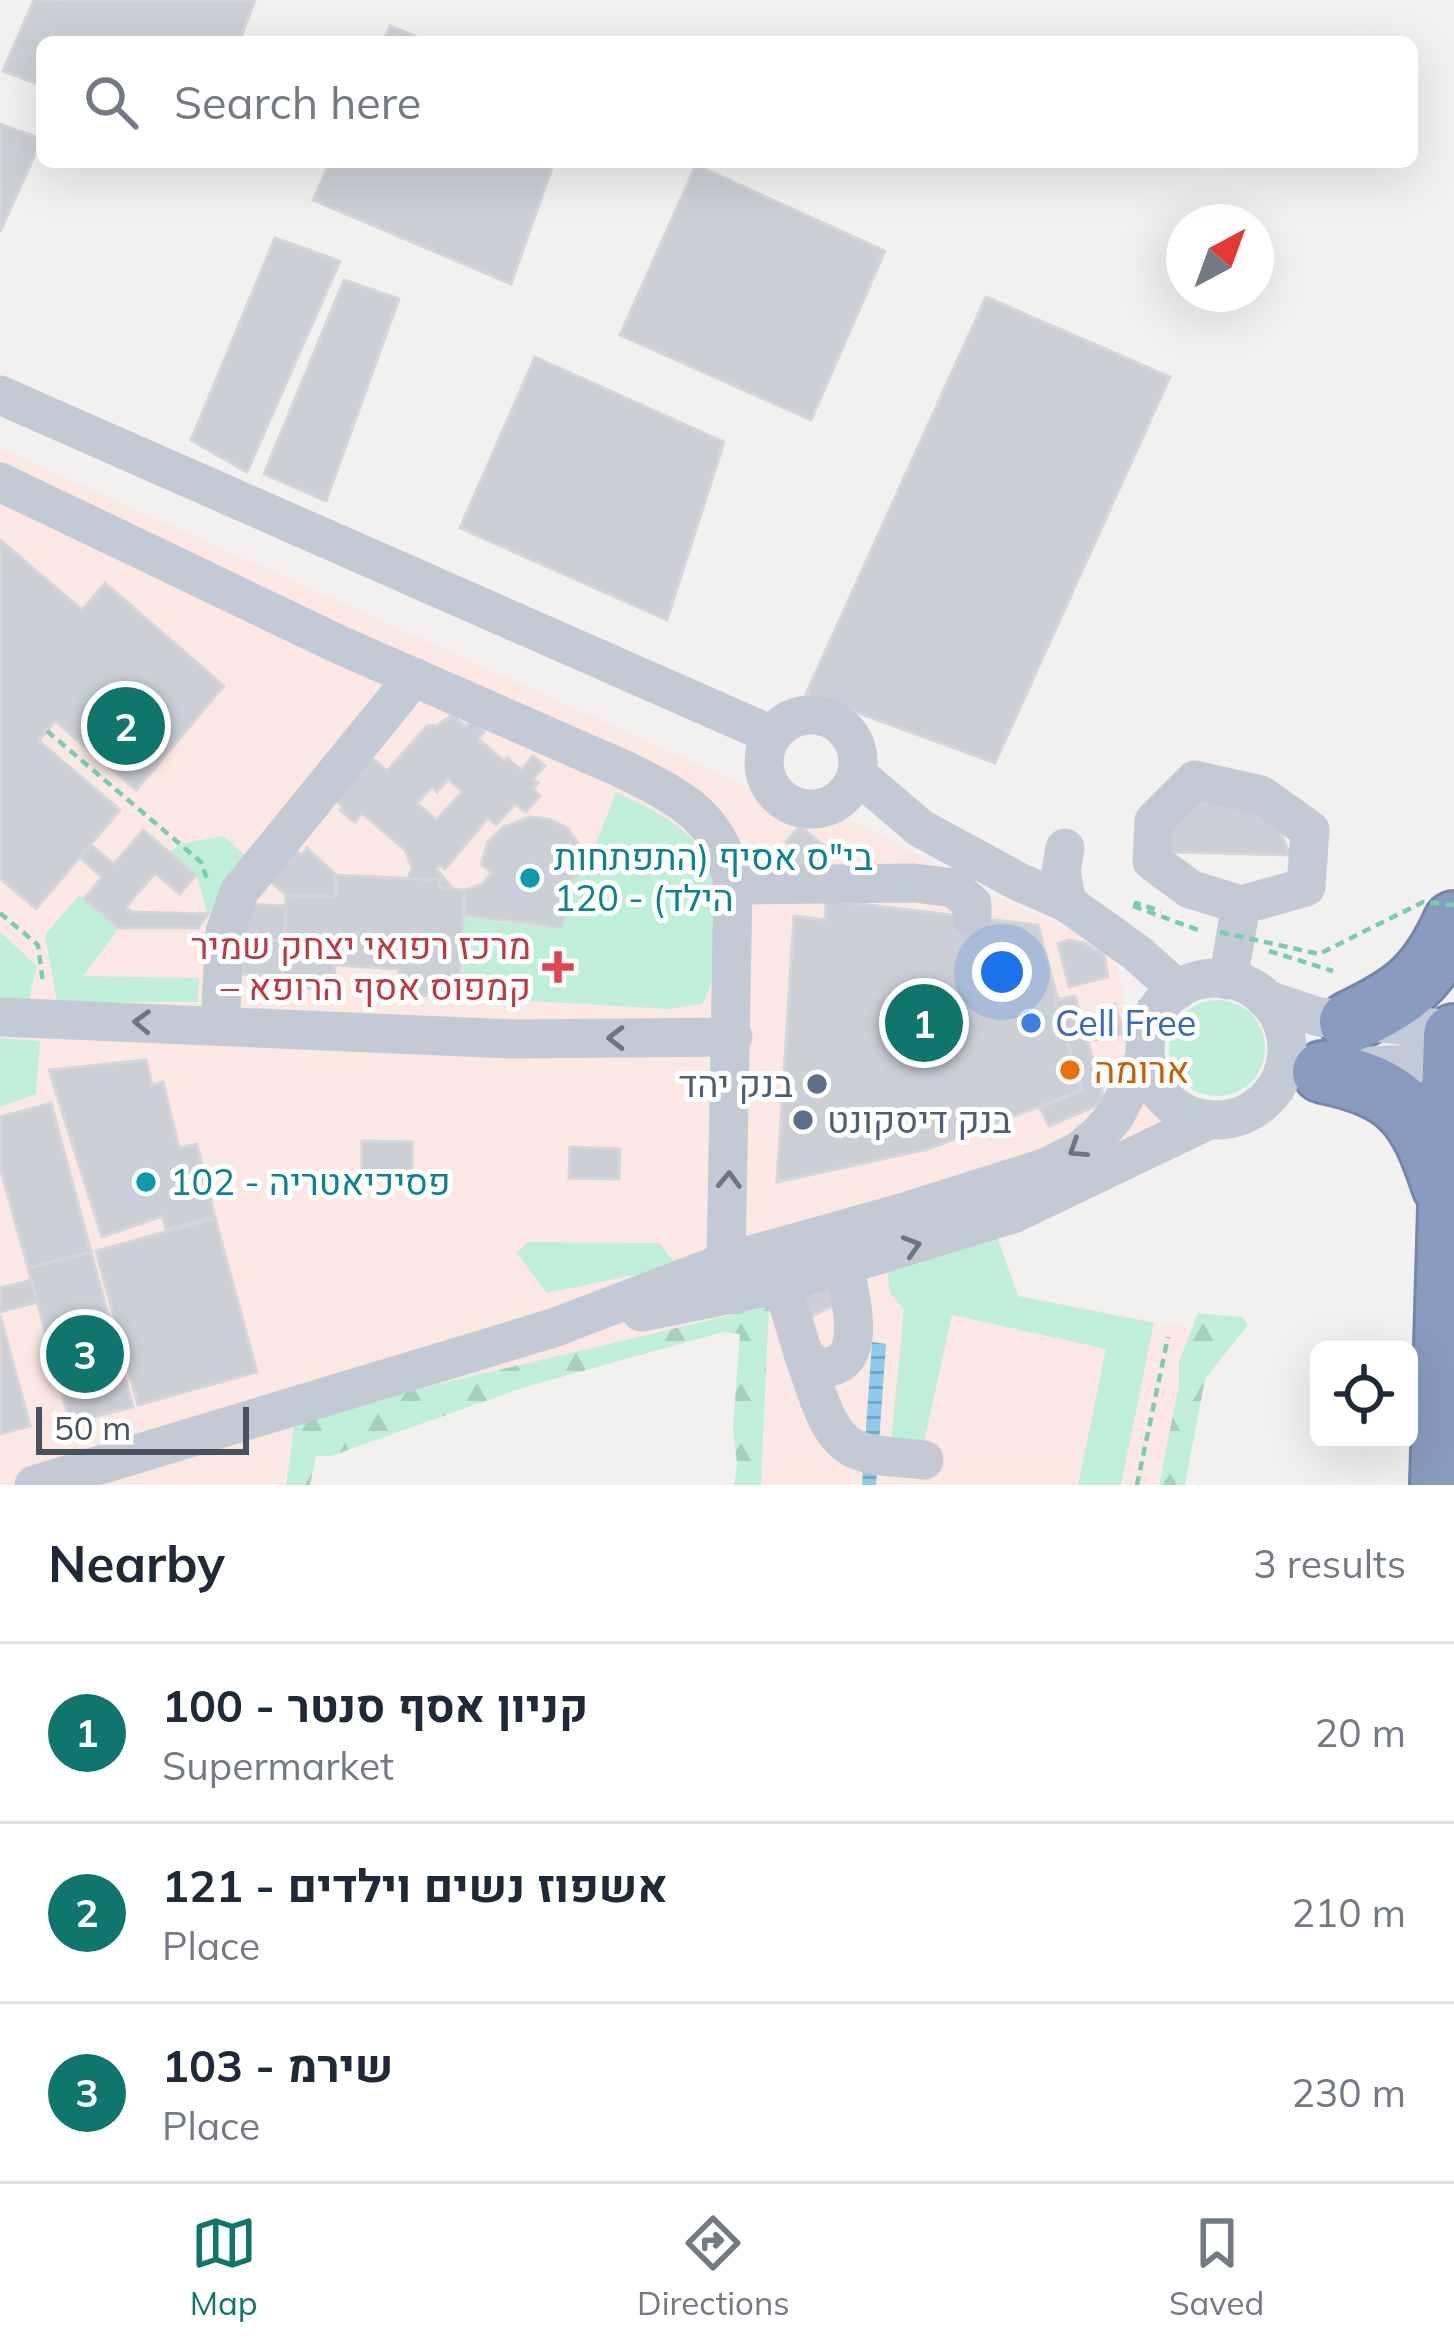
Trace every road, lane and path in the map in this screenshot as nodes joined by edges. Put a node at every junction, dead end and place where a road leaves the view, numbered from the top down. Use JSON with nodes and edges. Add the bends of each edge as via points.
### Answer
{"nodes":[{"id":1,"x":0,"y":394,"type":"edge"},
{"id":2,"x":0,"y":482,"type":"edge"},
{"id":3,"x":414,"y":677,"type":"junction"},
{"id":4,"x":47,"y":731,"type":"dead end"},
{"id":5,"x":772,"y":735,"type":"junction"},
{"id":6,"x":857,"y":774,"type":"junction"},
{"id":7,"x":1065,"y":848,"type":"dead end"},
{"id":8,"x":733,"y":885,"type":"junction"},
{"id":9,"x":1454,"y":904,"type":"edge"},
{"id":10,"x":1077,"y":910,"type":"junction"},
{"id":11,"x":0,"y":914,"type":"edge"},
{"id":12,"x":972,"y":917,"type":"dead end"},
{"id":13,"x":1454,"y":922,"type":"edge"},
{"id":14,"x":1232,"y":926,"type":"junction"},
{"id":15,"x":225,"y":932,"type":"junction"},
{"id":16,"x":1454,"y":977,"type":"edge"},
{"id":17,"x":1228,"y":980,"type":"junction"},
{"id":18,"x":1137,"y":988,"type":"dead end"},
{"id":19,"x":1178,"y":990,"type":"junction"},
{"id":20,"x":1265,"y":999,"type":"junction"},
{"id":21,"x":0,"y":1017,"type":"edge"},
{"id":22,"x":49,"y":1018,"type":"junction"},
{"id":23,"x":220,"y":1025,"type":"junction"},
{"id":24,"x":733,"y":1037,"type":"junction"},
{"id":25,"x":1454,"y":1041,"type":"edge"},
{"id":26,"x":1317,"y":1050,"type":"junction"},
{"id":27,"x":1139,"y":1072,"type":"junction"},
{"id":28,"x":1197,"y":1125,"type":"junction"},
{"id":29,"x":1450,"y":1207,"type":"junction"},
{"id":30,"x":838,"y":1250,"type":"junction"},
{"id":31,"x":731,"y":1278,"type":"junction"},
{"id":32,"x":782,"y":1284,"type":"junction"},
{"id":33,"x":1168,"y":1337,"type":"dead end"},
{"id":34,"x":804,"y":1356,"type":"junction"},
{"id":35,"x":891,"y":1455,"type":"dead end"},
{"id":36,"x":34,"y":1485,"type":"edge"},
{"id":37,"x":1137,"y":1485,"type":"edge"},
{"id":38,"x":1441,"y":1485,"type":"edge"}],
"edges":[{"from":1,"to":5,"type":"street"},
{"from":2,"to":3,"type":"street"},
{"from":3,"to":8,"type":"street","via":[[677,798],[718,836]]},
{"from":3,"to":15,"type":"street","via":[[238,892]]},
{"from":4,"to":15,"type":"path","via":[[201,862]]},
{"from":5,"to":6,"type":"street","via":[[804,714],[833,720],[854,741]]},
{"from":5,"to":6,"type":"street","via":[[764,773],[797,807],[830,806]]},
{"from":6,"to":10,"type":"street","via":[[920,828]]},
{"from":7,"to":10,"type":"street","via":[[1061,872]]},
{"from":8,"to":12,"type":"street","via":[[934,885],[967,898]]},
{"from":8,"to":24,"type":"street"},
{"from":9,"to":14,"type":"path","bridge":true,"via":[[1423,902],[1319,954]]},
{"from":10,"to":14,"type":"path","via":[[1100,891]]},
{"from":10,"to":19,"type":"street"},
{"from":11,"to":22,"type":"path","via":[[38,945]]},
{"from":13,"to":26,"type":"highway","via":[[1430,969]]},
{"from":14,"to":17,"type":"street"},
{"from":14,"to":26,"type":"path"},
{"from":15,"to":23,"type":"street"},
{"from":16,"to":25,"type":"highway"},
{"from":17,"to":19,"type":"street"},
{"from":17,"to":20,"type":"street"},
{"from":18,"to":27,"type":"path"},
{"from":19,"to":27,"type":"street","via":[[1149,1024]]},
{"from":20,"to":26,"type":"street","via":[[1319,1017]]},
{"from":20,"to":26,"type":"street","via":[[1286,1043],[1285,1063]]},
{"from":21,"to":22,"type":"street"},
{"from":23,"to":22,"type":"street","one_way":true},
{"from":24,"to":23,"type":"street","one_way":true,"via":[[513,1039]]},
{"from":31,"to":24,"type":"street","one_way":true},
{"from":25,"to":26,"type":"street"},
{"from":25,"to":26,"type":"street","via":[[1345,1066]]},
{"from":25,"to":29,"type":"highway"},
{"from":26,"to":28,"type":"street","via":[[1246,1114]]},
{"from":26,"to":28,"type":"path","via":[[1266,1114],[1238,1127]]},
{"from":26,"to":29,"type":"highway","via":[[1411,1113]]},
{"from":27,"to":28,"type":"street"},
{"from":27,"to":30,"type":"street","one_way":true,"via":[[1115,1116],[1079,1151]]},
{"from":30,"to":28,"type":"street","one_way":true,"via":[[1013,1214]]},
{"from":29,"to":38,"type":"highway"},
{"from":30,"to":31,"type":"street"},
{"from":30,"to":32,"type":"street"},
{"from":30,"to":34,"type":"street","via":[[853,1350],[830,1368]]},
{"from":31,"to":32,"type":"street"},
{"from":31,"to":36,"type":"street"},
{"from":32,"to":34,"type":"street"},
{"from":33,"to":37,"type":"path"},
{"from":34,"to":35,"type":"street","via":[[837,1436]]}]}
